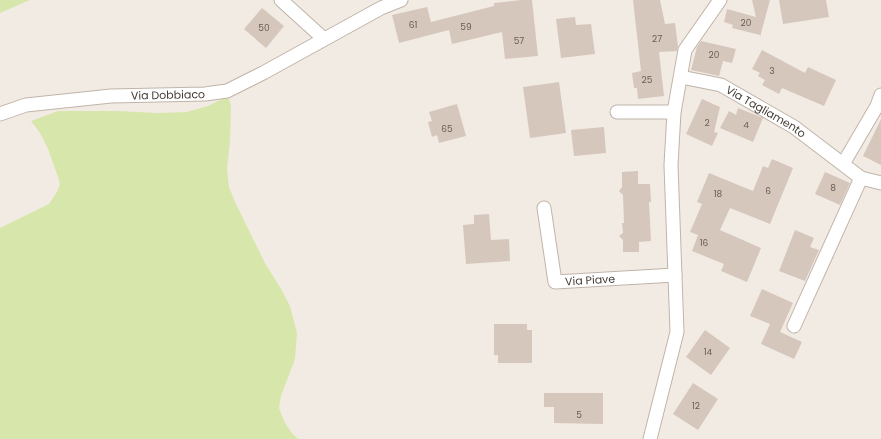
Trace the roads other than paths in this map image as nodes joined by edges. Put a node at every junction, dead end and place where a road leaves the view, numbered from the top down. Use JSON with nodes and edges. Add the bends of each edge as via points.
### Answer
{"nodes":[{"id":1,"x":281,"y":0,"type":"edge"},
{"id":2,"x":401,"y":0,"type":"edge"},
{"id":3,"x":720,"y":0,"type":"edge"},
{"id":4,"x":324,"y":40,"type":"junction"},
{"id":5,"x":681,"y":77,"type":"junction"},
{"id":6,"x":881,"y":95,"type":"edge"},
{"id":7,"x":617,"y":112,"type":"dead end"},
{"id":8,"x":674,"y":112,"type":"junction"},
{"id":9,"x":0,"y":114,"type":"edge"},
{"id":10,"x":843,"y":164,"type":"junction"},
{"id":11,"x":861,"y":178,"type":"junction"},
{"id":12,"x":881,"y":183,"type":"edge"},
{"id":13,"x":544,"y":208,"type":"dead end"},
{"id":14,"x":675,"y":275,"type":"junction"},
{"id":15,"x":794,"y":326,"type":"dead end"},
{"id":16,"x":650,"y":439,"type":"edge"}],
"edges":[{"from":1,"to":4,"type":"street"},
{"from":2,"to":4,"type":"street","name":"Via Dobbiaco","via":[[381,8]]},
{"from":3,"to":5,"type":"street","via":[[685,50]]},
{"from":4,"to":9,"type":"street","name":"Via Dobbiaco","via":[[227,91],[205,94],[111,96],[26,105]]},
{"from":5,"to":8,"type":"street"},
{"from":5,"to":10,"type":"street","name":"Via Tagliamento","via":[[722,85],[794,127]]},
{"from":6,"to":10,"type":"street"},
{"from":7,"to":8,"type":"street"},
{"from":8,"to":14,"type":"street","via":[[671,165]]},
{"from":10,"to":11,"type":"street","name":"Via Tagliamento"},
{"from":11,"to":12,"type":"street","name":"Via Tagliamento"},
{"from":11,"to":15,"type":"street"},
{"from":13,"to":14,"type":"street","name":"Via Piave","via":[[555,282]]},
{"from":14,"to":16,"type":"street","via":[[677,332]]}]}
